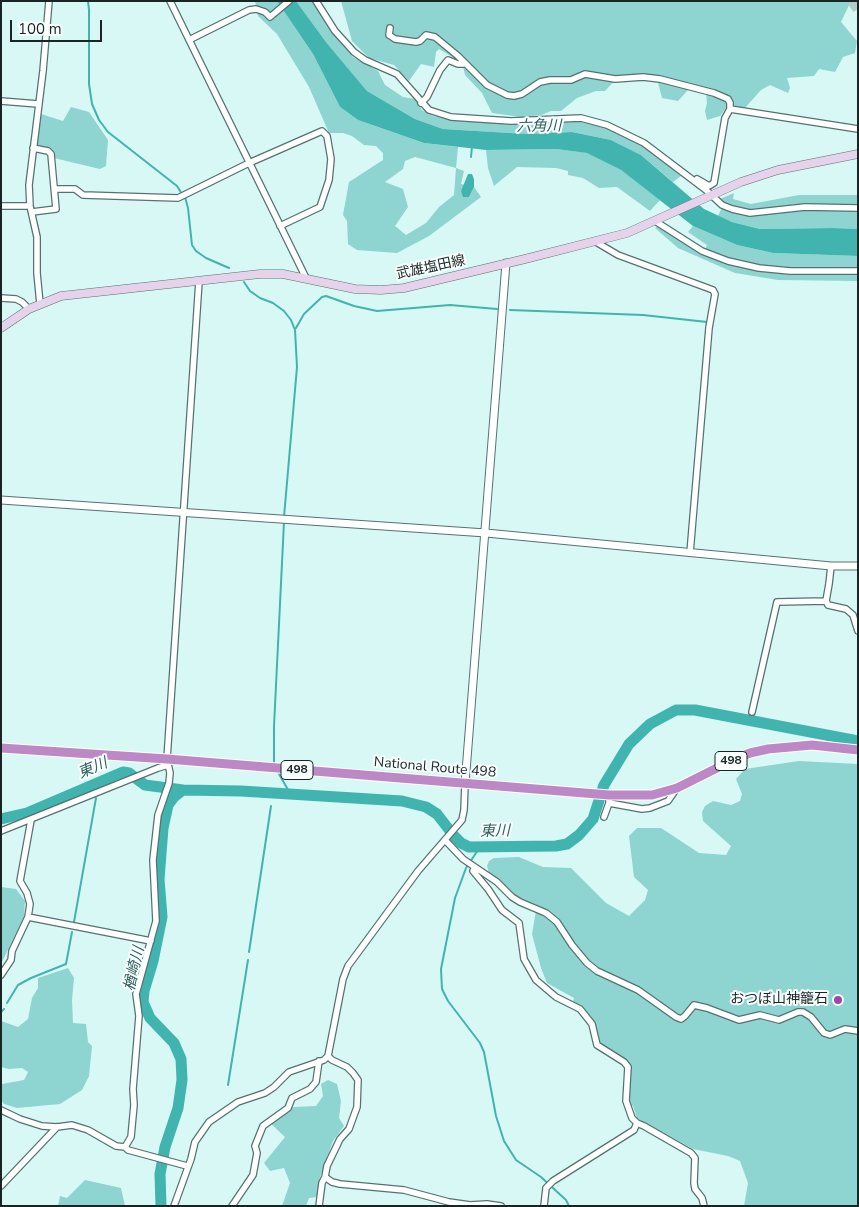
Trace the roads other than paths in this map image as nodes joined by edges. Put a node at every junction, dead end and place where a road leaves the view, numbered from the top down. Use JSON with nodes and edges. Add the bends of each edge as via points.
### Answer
{"nodes":[{"id":1,"x":49,"y":1,"type":"edge"},
{"id":2,"x":170,"y":1,"type":"edge"},
{"id":3,"x":289,"y":1,"type":"edge"},
{"id":4,"x":316,"y":1,"type":"edge"},
{"id":5,"x":390,"y":28,"type":"dead end"},
{"id":6,"x":189,"y":40,"type":"junction"},
{"id":7,"x":465,"y":64,"type":"junction"},
{"id":8,"x":1,"y":101,"type":"edge"},
{"id":9,"x":421,"y":102,"type":"junction"},
{"id":10,"x":38,"y":104,"type":"junction"},
{"id":11,"x":730,"y":109,"type":"junction"},
{"id":12,"x":858,"y":130,"type":"edge"},
{"id":13,"x":33,"y":148,"type":"junction"},
{"id":14,"x":858,"y":154,"type":"edge"},
{"id":15,"x":249,"y":163,"type":"junction"},
{"id":16,"x":691,"y":178,"type":"junction"},
{"id":17,"x":55,"y":189,"type":"junction"},
{"id":18,"x":709,"y":196,"type":"junction"},
{"id":19,"x":1,"y":206,"type":"edge"},
{"id":20,"x":858,"y":208,"type":"edge"},
{"id":21,"x":31,"y":209,"type":"junction"},
{"id":22,"x":656,"y":220,"type":"junction"},
{"id":23,"x":280,"y":226,"type":"junction"},
{"id":24,"x":596,"y":242,"type":"junction"},
{"id":25,"x":506,"y":263,"type":"junction"},
{"id":26,"x":858,"y":271,"type":"edge"},
{"id":27,"x":306,"y":278,"type":"junction"},
{"id":28,"x":199,"y":281,"type":"junction"},
{"id":29,"x":1,"y":298,"type":"edge"},
{"id":30,"x":40,"y":304,"type":"junction"},
{"id":31,"x":29,"y":310,"type":"junction"},
{"id":32,"x":1,"y":328,"type":"edge"},
{"id":33,"x":1,"y":500,"type":"edge"},
{"id":34,"x":184,"y":512,"type":"junction"},
{"id":35,"x":486,"y":532,"type":"junction"},
{"id":36,"x":690,"y":553,"type":"junction"},
{"id":37,"x":831,"y":566,"type":"junction"},
{"id":38,"x":858,"y":566,"type":"edge"},
{"id":39,"x":826,"y":601,"type":"junction"},
{"id":40,"x":858,"y":631,"type":"edge"},
{"id":41,"x":752,"y":712,"type":"dead end"},
{"id":42,"x":1,"y":748,"type":"edge"},
{"id":43,"x":858,"y":750,"type":"edge"},
{"id":44,"x":168,"y":762,"type":"junction"},
{"id":45,"x":465,"y":784,"type":"junction"},
{"id":46,"x":676,"y":788,"type":"junction"},
{"id":47,"x":609,"y":799,"type":"junction"},
{"id":48,"x":604,"y":817,"type":"dead end"},
{"id":49,"x":31,"y":820,"type":"junction"},
{"id":50,"x":1,"y":831,"type":"edge"},
{"id":51,"x":446,"y":839,"type":"junction"},
{"id":52,"x":475,"y":867,"type":"junction"},
{"id":53,"x":28,"y":917,"type":"junction"},
{"id":54,"x":151,"y":941,"type":"junction"},
{"id":55,"x":1,"y":975,"type":"edge"},
{"id":56,"x":858,"y":1031,"type":"edge"},
{"id":57,"x":328,"y":1056,"type":"junction"},
{"id":58,"x":319,"y":1061,"type":"junction"},
{"id":59,"x":1,"y":1110,"type":"edge"},
{"id":60,"x":637,"y":1123,"type":"junction"},
{"id":61,"x":57,"y":1127,"type":"junction"},
{"id":62,"x":125,"y":1147,"type":"junction"},
{"id":63,"x":187,"y":1166,"type":"junction"},
{"id":64,"x":326,"y":1177,"type":"junction"},
{"id":65,"x":1,"y":1186,"type":"edge"},
{"id":66,"x":174,"y":1206,"type":"edge"},
{"id":67,"x":232,"y":1206,"type":"edge"},
{"id":68,"x":319,"y":1206,"type":"edge"},
{"id":69,"x":500,"y":1206,"type":"edge"},
{"id":70,"x":544,"y":1206,"type":"edge"},
{"id":71,"x":704,"y":1206,"type":"edge"}],
"edges":[{"from":1,"to":10,"type":"street"},
{"from":2,"to":6,"type":"street"},
{"from":3,"to":6,"type":"street","via":[[270,17],[256,9],[248,10]]},
{"from":4,"to":9,"type":"street","via":[[335,31],[354,52],[397,74]]},
{"from":5,"to":7,"type":"street","via":[[389,36],[395,39],[416,42],[426,35],[435,37]]},
{"from":6,"to":15,"type":"street"},
{"from":7,"to":9,"type":"street","via":[[448,60]]},
{"from":7,"to":11,"type":"street","via":[[487,85],[508,95],[522,94],[540,82],[571,80],[585,74],[615,79],[643,77],[714,93],[728,99]]},
{"from":8,"to":10,"type":"street"},
{"from":9,"to":16,"type":"street","via":[[429,110],[451,117],[511,121],[581,118],[607,125],[644,143]]},
{"from":10,"to":13,"type":"street"},
{"from":11,"to":12,"type":"street"},
{"from":11,"to":16,"type":"street","via":[[725,118],[714,182],[709,186]]},
{"from":13,"to":17,"type":"street","via":[[48,150],[51,154]]},
{"from":13,"to":21,"type":"street","via":[[29,185]]},
{"from":14,"to":18,"type":"main road","name":"武雄塩田線","via":[[778,170]]},
{"from":15,"to":17,"type":"street","via":[[178,198],[83,195],[74,189]]},
{"from":15,"to":23,"type":"street"},
{"from":15,"to":23,"type":"street","via":[[322,131],[327,136],[331,159],[329,180],[320,207]]},
{"from":16,"to":18,"type":"street"},
{"from":17,"to":21,"type":"street","via":[[56,209]]},
{"from":18,"to":20,"type":"street","via":[[732,210],[750,213],[784,208]]},
{"from":18,"to":22,"type":"main road","name":"武雄塩田線"},
{"from":19,"to":21,"type":"street"},
{"from":21,"to":30,"type":"street","via":[[37,237]]},
{"from":22,"to":24,"type":"main road","name":"武雄塩田線"},
{"from":22,"to":26,"type":"street","via":[[682,240],[728,261],[790,271]]},
{"from":23,"to":27,"type":"street"},
{"from":24,"to":25,"type":"main road","name":"武雄塩田線"},
{"from":24,"to":36,"type":"street","via":[[618,255],[713,290],[715,294],[709,328]]},
{"from":25,"to":27,"type":"main road","name":"武雄塩田線","via":[[404,288],[380,290],[355,289]]},
{"from":25,"to":35,"type":"street"},
{"from":27,"to":28,"type":"main road","name":"武雄塩田線","via":[[260,274]]},
{"from":28,"to":30,"type":"main road","name":"武雄塩田線","via":[[62,296]]},
{"from":28,"to":34,"type":"street"},
{"from":29,"to":31,"type":"street","via":[[16,299]]},
{"from":30,"to":31,"type":"main road","name":"武雄塩田線"},
{"from":31,"to":32,"type":"main road","name":"武雄塩田線"},
{"from":33,"to":34,"type":"street"},
{"from":34,"to":35,"type":"street"},
{"from":34,"to":44,"type":"street"},
{"from":35,"to":36,"type":"street"},
{"from":35,"to":45,"type":"street"},
{"from":36,"to":37,"type":"street"},
{"from":37,"to":38,"type":"street"},
{"from":37,"to":39,"type":"street"},
{"from":39,"to":40,"type":"street","via":[[828,605],[853,615]]},
{"from":39,"to":41,"type":"street","via":[[777,602]]},
{"from":42,"to":44,"type":"highway","name":"National Route 498","number":"498"},
{"from":43,"to":46,"type":"highway","name":"National Route 498","number":"498","via":[[812,745],[768,749],[750,753]]},
{"from":44,"to":45,"type":"highway","name":"National Route 498","number":"498"},
{"from":44,"to":49,"type":"street"},
{"from":44,"to":54,"type":"street","via":[[169,783],[158,815],[154,851],[156,921]]},
{"from":45,"to":47,"type":"highway","name":"National Route 498","number":"498","via":[[592,794]]},
{"from":45,"to":51,"type":"street","via":[[462,820]]},
{"from":46,"to":47,"type":"highway","name":"National Route 498","number":"498","via":[[652,795]]},
{"from":46,"to":47,"type":"street","via":[[668,801],[650,808],[642,809]]},
{"from":47,"to":48,"type":"street"},
{"from":49,"to":50,"type":"street"},
{"from":49,"to":53,"type":"street","via":[[20,881],[30,904]]},
{"from":51,"to":52,"type":"street","via":[[463,859]]},
{"from":51,"to":57,"type":"street","via":[[418,871],[348,966]]},
{"from":52,"to":56,"type":"street","via":[[512,897],[546,913],[557,922],[581,957],[597,971],[638,990],[676,1017],[685,1016],[694,1005],[739,1020],[760,1015],[779,1020],[804,1012],[824,1033],[830,1035],[844,1029]]},
{"from":52,"to":60,"type":"street","via":[[473,872],[502,910],[519,923],[524,959],[536,980],[556,997],[580,1009],[592,1024],[596,1045],[628,1066],[626,1101]]},
{"from":53,"to":54,"type":"street"},
{"from":53,"to":55,"type":"street","via":[[11,960]]},
{"from":54,"to":62,"type":"street","via":[[136,994],[139,1016],[134,1105],[131,1137]]},
{"from":57,"to":58,"type":"street"},
{"from":57,"to":64,"type":"street","via":[[347,1067],[358,1080],[353,1119],[327,1166]]},
{"from":58,"to":63,"type":"street","via":[[289,1072],[265,1093],[238,1102],[209,1122],[195,1142]]},
{"from":58,"to":67,"type":"street","via":[[316,1082],[310,1089],[292,1098],[288,1108],[263,1126],[255,1146],[257,1153],[252,1175]]},
{"from":59,"to":61,"type":"street","via":[[42,1126]]},
{"from":60,"to":70,"type":"street","via":[[634,1130],[553,1181],[546,1188]]},
{"from":60,"to":71,"type":"street","via":[[691,1153],[695,1158],[695,1189]]},
{"from":61,"to":62,"type":"street","via":[[72,1125],[116,1146]]},
{"from":61,"to":65,"type":"street"},
{"from":62,"to":63,"type":"street"},
{"from":63,"to":66,"type":"street"},
{"from":64,"to":68,"type":"street"},
{"from":64,"to":69,"type":"street","via":[[340,1184],[404,1190],[470,1205]]}]}
